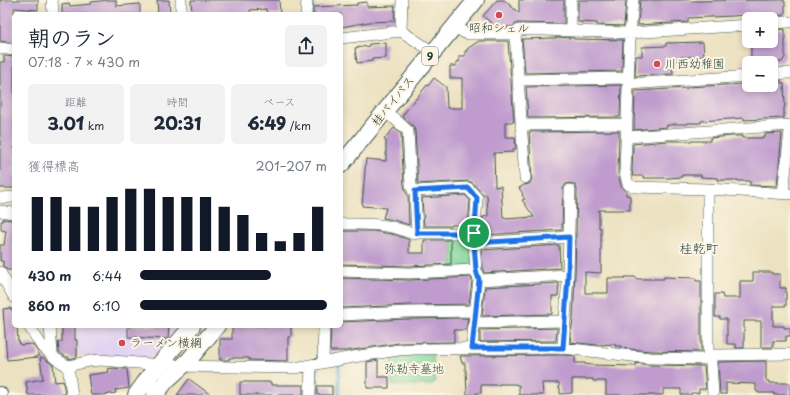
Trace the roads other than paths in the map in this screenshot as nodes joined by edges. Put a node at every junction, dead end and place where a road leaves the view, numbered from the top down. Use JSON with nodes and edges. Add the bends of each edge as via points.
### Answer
{"nodes":[{"id":1,"x":52,"y":0,"type":"edge"},
{"id":2,"x":180,"y":0,"type":"edge"},
{"id":3,"x":306,"y":0,"type":"edge"},
{"id":4,"x":402,"y":0,"type":"edge"},
{"id":5,"x":476,"y":0,"type":"edge"},
{"id":6,"x":572,"y":0,"type":"edge"},
{"id":7,"x":633,"y":0,"type":"edge"},
{"id":8,"x":52,"y":12,"type":"edge"},
{"id":9,"x":180,"y":12,"type":"edge"},
{"id":10,"x":306,"y":12,"type":"edge"},
{"id":11,"x":790,"y":22,"type":"edge"},
{"id":12,"x":778,"y":23,"type":"edge"},
{"id":13,"x":742,"y":25,"type":"edge"},
{"id":14,"x":455,"y":27,"type":"junction"},
{"id":15,"x":401,"y":31,"type":"junction"},
{"id":16,"x":571,"y":31,"type":"junction"},
{"id":17,"x":630,"y":33,"type":"junction"},
{"id":18,"x":515,"y":34,"type":"junction"},
{"id":19,"x":343,"y":38,"type":"edge"},
{"id":20,"x":0,"y":48,"type":"edge"},
{"id":21,"x":12,"y":50,"type":"edge"},
{"id":22,"x":433,"y":52,"type":"junction"},
{"id":23,"x":790,"y":73,"type":"edge"},
{"id":24,"x":778,"y":74,"type":"edge"},
{"id":25,"x":742,"y":76,"type":"edge"},
{"id":26,"x":518,"y":80,"type":"junction"},
{"id":27,"x":628,"y":81,"type":"junction"},
{"id":28,"x":384,"y":112,"type":"junction"},
{"id":29,"x":627,"y":124,"type":"junction"},
{"id":30,"x":521,"y":125,"type":"junction"},
{"id":31,"x":790,"y":125,"type":"edge"},
{"id":32,"x":790,"y":131,"type":"edge"},
{"id":33,"x":627,"y":137,"type":"junction"},
{"id":34,"x":343,"y":150,"type":"edge"},
{"id":35,"x":343,"y":163,"type":"edge"},
{"id":36,"x":343,"y":173,"type":"edge"},
{"id":37,"x":525,"y":178,"type":"dead end"},
{"id":38,"x":708,"y":189,"type":"junction"},
{"id":39,"x":570,"y":190,"type":"dead end"},
{"id":40,"x":415,"y":191,"type":"junction"},
{"id":41,"x":787,"y":194,"type":"edge"},
{"id":42,"x":12,"y":197,"type":"edge"},
{"id":43,"x":0,"y":198,"type":"edge"},
{"id":44,"x":0,"y":212,"type":"edge"},
{"id":45,"x":12,"y":213,"type":"edge"},
{"id":46,"x":343,"y":224,"type":"edge"},
{"id":47,"x":417,"y":233,"type":"junction"},
{"id":48,"x":569,"y":237,"type":"junction"},
{"id":49,"x":474,"y":238,"type":"junction"},
{"id":50,"x":343,"y":271,"type":"edge"},
{"id":51,"x":0,"y":272,"type":"edge"},
{"id":52,"x":477,"y":275,"type":"junction"},
{"id":53,"x":568,"y":276,"type":"junction"},
{"id":54,"x":12,"y":294,"type":"edge"},
{"id":55,"x":476,"y":311,"type":"junction"},
{"id":56,"x":343,"y":315,"type":"edge"},
{"id":57,"x":564,"y":321,"type":"junction"},
{"id":58,"x":474,"y":323,"type":"junction"},
{"id":59,"x":30,"y":328,"type":"edge"},
{"id":60,"x":50,"y":328,"type":"edge"},
{"id":61,"x":191,"y":328,"type":"edge"},
{"id":62,"x":203,"y":328,"type":"edge"},
{"id":63,"x":215,"y":328,"type":"edge"},
{"id":64,"x":324,"y":328,"type":"edge"},
{"id":65,"x":472,"y":348,"type":"junction"},
{"id":66,"x":563,"y":348,"type":"junction"},
{"id":67,"x":52,"y":354,"type":"junction"},
{"id":68,"x":790,"y":354,"type":"edge"},
{"id":69,"x":709,"y":356,"type":"junction"},
{"id":70,"x":172,"y":360,"type":"junction"},
{"id":71,"x":323,"y":363,"type":"junction"},
{"id":72,"x":311,"y":365,"type":"junction"},
{"id":73,"x":68,"y":366,"type":"junction"},
{"id":74,"x":72,"y":395,"type":"edge"},
{"id":75,"x":136,"y":395,"type":"edge"},
{"id":76,"x":155,"y":395,"type":"edge"},
{"id":77,"x":310,"y":395,"type":"edge"},
{"id":78,"x":713,"y":395,"type":"edge"}],
"edges":[{"from":1,"to":8,"type":"street"},
{"from":2,"to":9,"type":"street"},
{"from":3,"to":10,"type":"street"},
{"from":4,"to":15,"type":"street"},
{"from":5,"to":14,"type":"highway","name":"桂バイパス","number":"9"},
{"from":6,"to":16,"type":"street"},
{"from":7,"to":17,"type":"street"},
{"from":11,"to":12,"type":"street"},
{"from":13,"to":17,"type":"street"},
{"from":14,"to":18,"type":"street","via":[[469,34]]},
{"from":14,"to":22,"type":"highway","name":"桂バイパス","number":"9"},
{"from":15,"to":19,"type":"street"},
{"from":15,"to":22,"type":"street"},
{"from":16,"to":17,"type":"street"},
{"from":16,"to":18,"type":"street","via":[[519,30]]},
{"from":17,"to":27,"type":"street"},
{"from":18,"to":26,"type":"street"},
{"from":20,"to":21,"type":"street"},
{"from":22,"to":28,"type":"highway","name":"桂バイパス","number":"9"},
{"from":23,"to":24,"type":"street"},
{"from":25,"to":27,"type":"street"},
{"from":26,"to":27,"type":"street"},
{"from":26,"to":30,"type":"street"},
{"from":27,"to":29,"type":"street"},
{"from":28,"to":34,"type":"highway","via":[[372,119]]},
{"from":28,"to":35,"type":"highway","name":"桂バイパス","number":"9"},
{"from":28,"to":36,"type":"highway","via":[[380,124]]},
{"from":28,"to":40,"type":"street","via":[[408,131],[411,185]]},
{"from":29,"to":30,"type":"street"},
{"from":29,"to":33,"type":"street"},
{"from":30,"to":37,"type":"street"},
{"from":31,"to":33,"type":"street"},
{"from":32,"to":41,"type":"street"},
{"from":33,"to":38,"type":"street","via":[[625,172],[628,184],[634,187]]},
{"from":38,"to":41,"type":"street"},
{"from":38,"to":69,"type":"street"},
{"from":39,"to":48,"type":"street"},
{"from":40,"to":47,"type":"street"},
{"from":40,"to":49,"type":"street","via":[[468,188],[477,198]]},
{"from":42,"to":43,"type":"street"},
{"from":44,"to":45,"type":"street"},
{"from":46,"to":47,"type":"street","via":[[393,227]]},
{"from":47,"to":49,"type":"street"},
{"from":48,"to":49,"type":"street"},
{"from":48,"to":53,"type":"street"},
{"from":49,"to":52,"type":"street"},
{"from":50,"to":52,"type":"street"},
{"from":51,"to":54,"type":"street"},
{"from":52,"to":53,"type":"street"},
{"from":52,"to":55,"type":"street"},
{"from":53,"to":57,"type":"street"},
{"from":55,"to":56,"type":"street"},
{"from":55,"to":58,"type":"street"},
{"from":57,"to":58,"type":"street"},
{"from":57,"to":66,"type":"street"},
{"from":58,"to":65,"type":"street"},
{"from":59,"to":67,"type":"street","via":[[41,345]]},
{"from":60,"to":67,"type":"street"},
{"from":61,"to":70,"type":"highway"},
{"from":62,"to":70,"type":"highway"},
{"from":63,"to":70,"type":"highway","via":[[188,361]]},
{"from":64,"to":71,"type":"street"},
{"from":65,"to":66,"type":"street"},
{"from":65,"to":71,"type":"street","via":[[399,350]]},
{"from":66,"to":69,"type":"street","via":[[650,358],[704,359]]},
{"from":67,"to":73,"type":"street"},
{"from":68,"to":69,"type":"street"},
{"from":69,"to":78,"type":"street"},
{"from":70,"to":72,"type":"street","via":[[295,368]]},
{"from":70,"to":73,"type":"street","via":[[100,360]]},
{"from":70,"to":75,"type":"highway","via":[[151,374]]},
{"from":70,"to":76,"type":"highway","via":[[167,380]]},
{"from":71,"to":72,"type":"street"},
{"from":72,"to":77,"type":"street"},
{"from":73,"to":74,"type":"street"}]}
